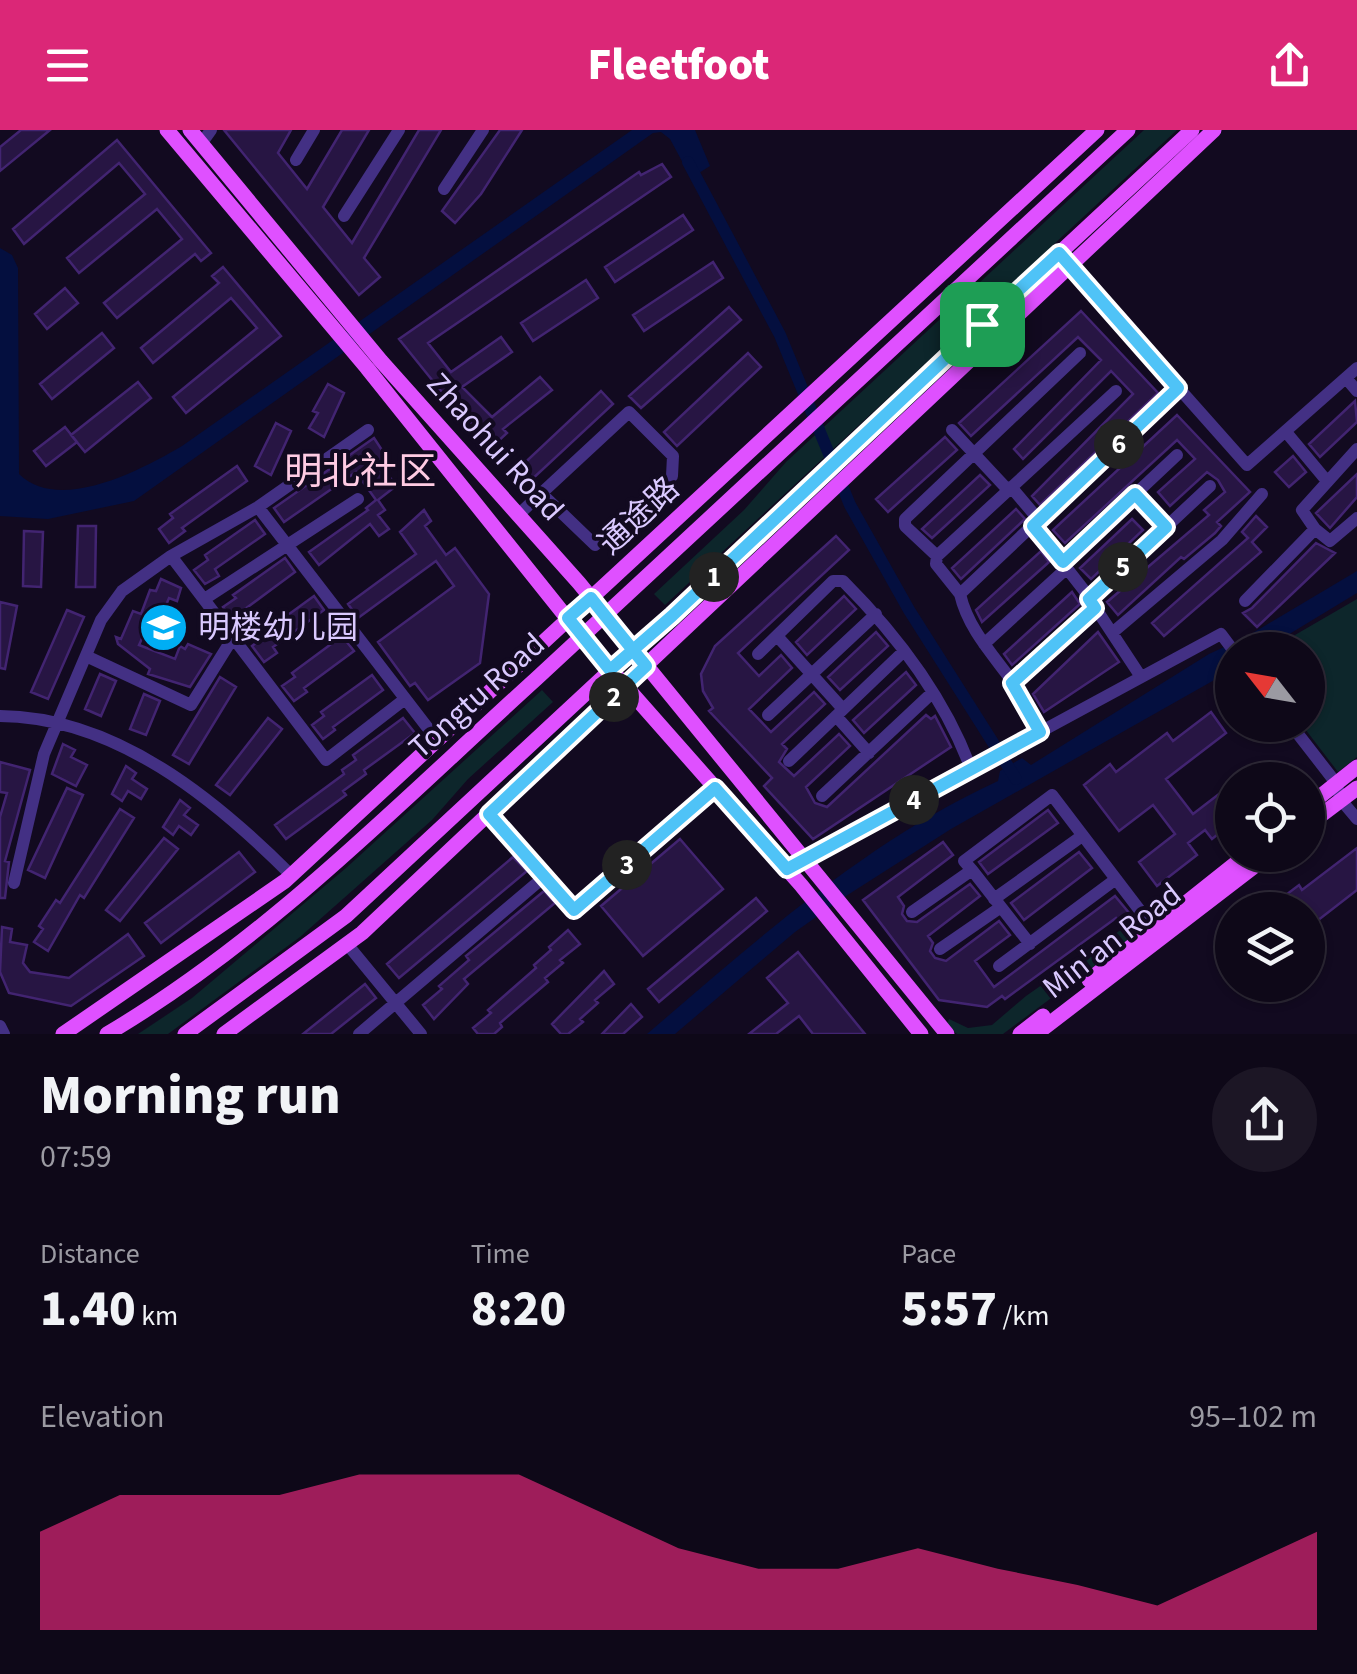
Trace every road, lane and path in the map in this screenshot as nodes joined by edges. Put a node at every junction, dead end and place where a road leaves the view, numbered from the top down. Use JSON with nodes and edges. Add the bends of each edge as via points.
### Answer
{"nodes":[{"id":1,"x":167,"y":130,"type":"edge"},
{"id":2,"x":190,"y":130,"type":"edge"},
{"id":3,"x":211,"y":130,"type":"edge"},
{"id":4,"x":314,"y":130,"type":"edge"},
{"id":5,"x":399,"y":130,"type":"edge"},
{"id":6,"x":483,"y":130,"type":"edge"},
{"id":7,"x":1096,"y":130,"type":"edge"},
{"id":8,"x":1128,"y":130,"type":"edge"},
{"id":9,"x":1192,"y":130,"type":"edge"},
{"id":10,"x":1214,"y":130,"type":"edge"},
{"id":11,"x":202,"y":144,"type":"junction"},
{"id":12,"x":296,"y":160,"type":"dead end"},
{"id":13,"x":444,"y":189,"type":"dead end"},
{"id":14,"x":344,"y":216,"type":"dead end"},
{"id":15,"x":1065,"y":259,"type":"junction"},
{"id":16,"x":324,"y":304,"type":"junction"},
{"id":17,"x":1080,"y":353,"type":"dead end"},
{"id":18,"x":374,"y":364,"type":"junction"},
{"id":19,"x":1357,"y":368,"type":"edge"},
{"id":20,"x":1346,"y":378,"type":"junction"},
{"id":21,"x":1178,"y":388,"type":"junction"},
{"id":22,"x":1116,"y":391,"type":"dead end"},
{"id":23,"x":1357,"y":391,"type":"edge"},
{"id":24,"x":368,"y":430,"type":"dead end"},
{"id":25,"x":952,"y":430,"type":"dead end"},
{"id":26,"x":1286,"y":432,"type":"junction"},
{"id":27,"x":1357,"y":449,"type":"edge"},
{"id":28,"x":974,"y":453,"type":"junction"},
{"id":29,"x":1177,"y":455,"type":"dead end"},
{"id":30,"x":1326,"y":480,"type":"junction"},
{"id":31,"x":1210,"y":486,"type":"dead end"},
{"id":32,"x":1010,"y":489,"type":"junction"},
{"id":33,"x":542,"y":494,"type":"junction"},
{"id":34,"x":1135,"y":494,"type":"junction"},
{"id":35,"x":1262,"y":494,"type":"dead end"},
{"id":36,"x":358,"y":499,"type":"dead end"},
{"id":37,"x":258,"y":507,"type":"junction"},
{"id":38,"x":518,"y":515,"type":"junction"},
{"id":39,"x":1357,"y":518,"type":"edge"},
{"id":40,"x":1036,"y":523,"type":"junction"},
{"id":41,"x":1166,"y":527,"type":"junction"},
{"id":42,"x":1315,"y":529,"type":"junction"},
{"id":43,"x":288,"y":545,"type":"junction"},
{"id":44,"x":171,"y":556,"type":"junction"},
{"id":45,"x":937,"y":556,"type":"junction"},
{"id":46,"x":1065,"y":565,"type":"junction"},
{"id":47,"x":960,"y":594,"type":"junction"},
{"id":48,"x":206,"y":598,"type":"junction"},
{"id":49,"x":591,"y":598,"type":"junction"},
{"id":50,"x":1245,"y":601,"type":"dead end"},
{"id":51,"x":1092,"y":604,"type":"junction"},
{"id":52,"x":876,"y":614,"type":"junction"},
{"id":53,"x":606,"y":616,"type":"junction"},
{"id":54,"x":568,"y":618,"type":"junction"},
{"id":55,"x":1112,"y":633,"type":"junction"},
{"id":56,"x":234,"y":636,"type":"junction"},
{"id":57,"x":777,"y":636,"type":"junction"},
{"id":58,"x":583,"y":638,"type":"junction"},
{"id":59,"x":1215,"y":640,"type":"edge"},
{"id":60,"x":984,"y":644,"type":"junction"},
{"id":61,"x":633,"y":650,"type":"junction"},
{"id":62,"x":903,"y":652,"type":"junction"},
{"id":63,"x":758,"y":654,"type":"dead end"},
{"id":64,"x":86,"y":656,"type":"junction"},
{"id":65,"x":646,"y":666,"type":"junction"},
{"id":66,"x":610,"y":670,"type":"junction"},
{"id":67,"x":812,"y":674,"type":"junction"},
{"id":68,"x":1141,"y":677,"type":"junction"},
{"id":69,"x":1012,"y":683,"type":"junction"},
{"id":70,"x":624,"y":686,"type":"junction"},
{"id":71,"x":932,"y":693,"type":"junction"},
{"id":72,"x":405,"y":699,"type":"junction"},
{"id":73,"x":840,"y":712,"type":"junction"},
{"id":74,"x":768,"y":715,"type":"dead end"},
{"id":75,"x":0,"y":716,"type":"edge"},
{"id":76,"x":58,"y":722,"type":"junction"},
{"id":77,"x":1040,"y":732,"type":"junction"},
{"id":78,"x":437,"y":740,"type":"junction"},
{"id":79,"x":1304,"y":742,"type":"edge"},
{"id":80,"x":869,"y":752,"type":"junction"},
{"id":81,"x":789,"y":761,"type":"dead end"},
{"id":82,"x":1357,"y":766,"type":"edge"},
{"id":83,"x":974,"y":768,"type":"junction"},
{"id":84,"x":1336,"y":782,"type":"junction"},
{"id":85,"x":715,"y":788,"type":"junction"},
{"id":86,"x":1357,"y":788,"type":"edge"},
{"id":87,"x":1325,"y":791,"type":"edge"},
{"id":88,"x":822,"y":796,"type":"dead end"},
{"id":89,"x":1341,"y":800,"type":"junction"},
{"id":90,"x":1325,"y":812,"type":"edge"},
{"id":91,"x":489,"y":814,"type":"junction"},
{"id":92,"x":1357,"y":820,"type":"edge"},
{"id":93,"x":1082,"y":836,"type":"junction"},
{"id":94,"x":809,"y":864,"type":"junction"},
{"id":95,"x":787,"y":869,"type":"junction"},
{"id":96,"x":972,"y":870,"type":"junction"},
{"id":97,"x":1225,"y":872,"type":"edge"},
{"id":98,"x":1247,"y":872,"type":"edge"},
{"id":99,"x":291,"y":876,"type":"junction"},
{"id":100,"x":544,"y":878,"type":"junction"},
{"id":101,"x":1116,"y":879,"type":"junction"},
{"id":102,"x":14,"y":883,"type":"dead end"},
{"id":103,"x":998,"y":903,"type":"junction"},
{"id":104,"x":912,"y":912,"type":"dead end"},
{"id":105,"x":1154,"y":930,"type":"junction"},
{"id":106,"x":347,"y":944,"type":"junction"},
{"id":107,"x":1030,"y":944,"type":"junction"},
{"id":108,"x":940,"y":950,"type":"dead end"},
{"id":109,"x":999,"y":966,"type":"dead end"},
{"id":110,"x":397,"y":1005,"type":"junction"},
{"id":111,"x":0,"y":1026,"type":"edge"},
{"id":112,"x":4,"y":1034,"type":"edge"},
{"id":113,"x":63,"y":1034,"type":"edge"},
{"id":114,"x":107,"y":1034,"type":"edge"},
{"id":115,"x":185,"y":1034,"type":"edge"},
{"id":116,"x":224,"y":1034,"type":"edge"},
{"id":117,"x":359,"y":1034,"type":"edge"},
{"id":118,"x":421,"y":1034,"type":"edge"},
{"id":119,"x":921,"y":1034,"type":"edge"},
{"id":120,"x":946,"y":1034,"type":"edge"},
{"id":121,"x":1020,"y":1034,"type":"edge"},
{"id":122,"x":1036,"y":1034,"type":"edge"}],
"edges":[{"from":1,"to":16,"type":"main road","name":"Zhaohui Road"},
{"from":2,"to":11,"type":"main road","name":"Zhaohui Road"},
{"from":3,"to":11,"type":"street"},
{"from":4,"to":12,"type":"street"},
{"from":5,"to":14,"type":"street"},
{"from":6,"to":13,"type":"street"},
{"from":7,"to":49,"type":"main road","name":"通途路"},
{"from":8,"to":53,"type":"main road","name":"Tongtu Road"},
{"from":9,"to":15,"type":"main road"},
{"from":10,"to":15,"type":"main road"},
{"from":11,"to":16,"type":"main road","name":"Zhaohui Road"},
{"from":15,"to":21,"type":"street"},
{"from":15,"to":61,"type":"main road","via":[[867,431]]},
{"from":15,"to":65,"type":"main road"},
{"from":16,"to":18,"type":"main road","name":"Zhaohui Road"},
{"from":17,"to":28,"type":"street"},
{"from":18,"to":38,"type":"main road","name":"Zhaohui Road"},
{"from":18,"to":54,"type":"main road","name":"Zhaohui Road"},
{"from":19,"to":20,"type":"street"},
{"from":20,"to":23,"type":"street"},
{"from":20,"to":26,"type":"street"},
{"from":21,"to":26,"type":"street","via":[[1246,466]]},
{"from":21,"to":40,"type":"street"},
{"from":22,"to":32,"type":"street"},
{"from":24,"to":37,"type":"street"},
{"from":25,"to":28,"type":"street"},
{"from":26,"to":30,"type":"street"},
{"from":27,"to":30,"type":"street"},
{"from":28,"to":32,"type":"street"},
{"from":28,"to":45,"type":"street","via":[[905,519]]},
{"from":29,"to":34,"type":"street"},
{"from":30,"to":42,"type":"street","via":[[1302,510]]},
{"from":31,"to":41,"type":"street"},
{"from":32,"to":40,"type":"street"},
{"from":32,"to":45,"type":"street"},
{"from":33,"to":33,"type":"street","via":[[630,412],[673,456],[672,476],[595,545]]},
{"from":33,"to":38,"type":"street"},
{"from":34,"to":41,"type":"street"},
{"from":34,"to":46,"type":"street"},
{"from":35,"to":55,"type":"street","via":[[1222,540]]},
{"from":36,"to":43,"type":"street"},
{"from":37,"to":43,"type":"street"},
{"from":37,"to":44,"type":"street"},
{"from":38,"to":49,"type":"main road","name":"Zhaohui Road"},
{"from":39,"to":42,"type":"street","via":[[1330,542]]},
{"from":40,"to":46,"type":"street"},
{"from":40,"to":47,"type":"street"},
{"from":41,"to":51,"type":"street"},
{"from":42,"to":50,"type":"street"},
{"from":43,"to":48,"type":"street"},
{"from":43,"to":72,"type":"street"},
{"from":44,"to":48,"type":"street"},
{"from":44,"to":64,"type":"street","via":[[122,590]]},
{"from":45,"to":47,"type":"street"},
{"from":46,"to":51,"type":"street"},
{"from":46,"to":60,"type":"street"},
{"from":47,"to":60,"type":"street"},
{"from":48,"to":56,"type":"street"},
{"from":49,"to":53,"type":"main road","name":"Zhaohui Road"},
{"from":49,"to":54,"type":"main road","name":"通途路"},
{"from":51,"to":55,"type":"street"},
{"from":51,"to":69,"type":"street"},
{"from":52,"to":57,"type":"street","via":[[844,581],[833,582]]},
{"from":52,"to":62,"type":"street"},
{"from":52,"to":67,"type":"street"},
{"from":53,"to":58,"type":"main road","name":"Tongtu Road"},
{"from":53,"to":61,"type":"main road","name":"Zhaohui Road"},
{"from":54,"to":58,"type":"main road","name":"Zhaohui Road"},
{"from":54,"to":78,"type":"main road","name":"通途路"},
{"from":55,"to":68,"type":"street"},
{"from":56,"to":64,"type":"street","via":[[191,705]]},
{"from":56,"to":72,"type":"street","via":[[326,760]]},
{"from":57,"to":63,"type":"street"},
{"from":57,"to":67,"type":"street"},
{"from":58,"to":66,"type":"main road","name":"Zhaohui Road"},
{"from":58,"to":114,"type":"main road","name":"Tongtu Road","via":[[254,932],[166,1000]]},
{"from":59,"to":68,"type":"street"},
{"from":60,"to":69,"type":"street"},
{"from":61,"to":65,"type":"main road","name":"Zhaohui Road"},
{"from":61,"to":66,"type":"main road"},
{"from":62,"to":71,"type":"street"},
{"from":62,"to":73,"type":"street"},
{"from":64,"to":76,"type":"street"},
{"from":65,"to":70,"type":"main road"},
{"from":65,"to":94,"type":"main road","name":"Zhaohui Road"},
{"from":66,"to":70,"type":"main road","name":"Zhaohui Road"},
{"from":66,"to":115,"type":"main road","via":[[346,916]]},
{"from":67,"to":73,"type":"street"},
{"from":67,"to":74,"type":"street"},
{"from":68,"to":77,"type":"street"},
{"from":69,"to":77,"type":"street"},
{"from":70,"to":85,"type":"main road","name":"Zhaohui Road"},
{"from":70,"to":91,"type":"main road"},
{"from":71,"to":80,"type":"street"},
{"from":71,"to":83,"type":"street"},
{"from":72,"to":78,"type":"street"},
{"from":73,"to":80,"type":"street"},
{"from":73,"to":81,"type":"street"},
{"from":75,"to":76,"type":"street"},
{"from":76,"to":99,"type":"street","via":[[150,761],[248,832]]},
{"from":76,"to":102,"type":"street","via":[[44,754]]},
{"from":77,"to":83,"type":"street"},
{"from":78,"to":99,"type":"main road","name":"通途路"},
{"from":79,"to":84,"type":"street"},
{"from":80,"to":88,"type":"street"},
{"from":82,"to":84,"type":"main road"},
{"from":83,"to":94,"type":"street"},
{"from":84,"to":87,"type":"main road"},
{"from":84,"to":89,"type":"street"},
{"from":85,"to":95,"type":"main road","name":"Zhaohui Road"},
{"from":85,"to":100,"type":"street","via":[[574,910]]},
{"from":86,"to":89,"type":"main road"},
{"from":89,"to":90,"type":"main road"},
{"from":89,"to":92,"type":"street"},
{"from":91,"to":100,"type":"street"},
{"from":91,"to":106,"type":"main road"},
{"from":93,"to":96,"type":"street","via":[[1052,795],[964,861]]},
{"from":93,"to":101,"type":"street"},
{"from":93,"to":103,"type":"street"},
{"from":94,"to":95,"type":"street"},
{"from":94,"to":120,"type":"main road","name":"Zhaohui Road"},
{"from":95,"to":119,"type":"main road","name":"Zhaohui Road"},
{"from":96,"to":103,"type":"street"},
{"from":96,"to":104,"type":"street"},
{"from":97,"to":105,"type":"main road","name":"Min'an Road"},
{"from":98,"to":122,"type":"main road","name":"Min'an Road"},
{"from":99,"to":113,"type":"main road","name":"通途路"},
{"from":100,"to":110,"type":"street"},
{"from":101,"to":105,"type":"street"},
{"from":101,"to":107,"type":"street"},
{"from":103,"to":107,"type":"street"},
{"from":103,"to":108,"type":"street"},
{"from":105,"to":121,"type":"main road","name":"Min'an Road"},
{"from":106,"to":110,"type":"street"},
{"from":106,"to":116,"type":"main road"},
{"from":107,"to":109,"type":"street"},
{"from":110,"to":117,"type":"street"},
{"from":110,"to":118,"type":"street"},
{"from":111,"to":112,"type":"street"}]}
